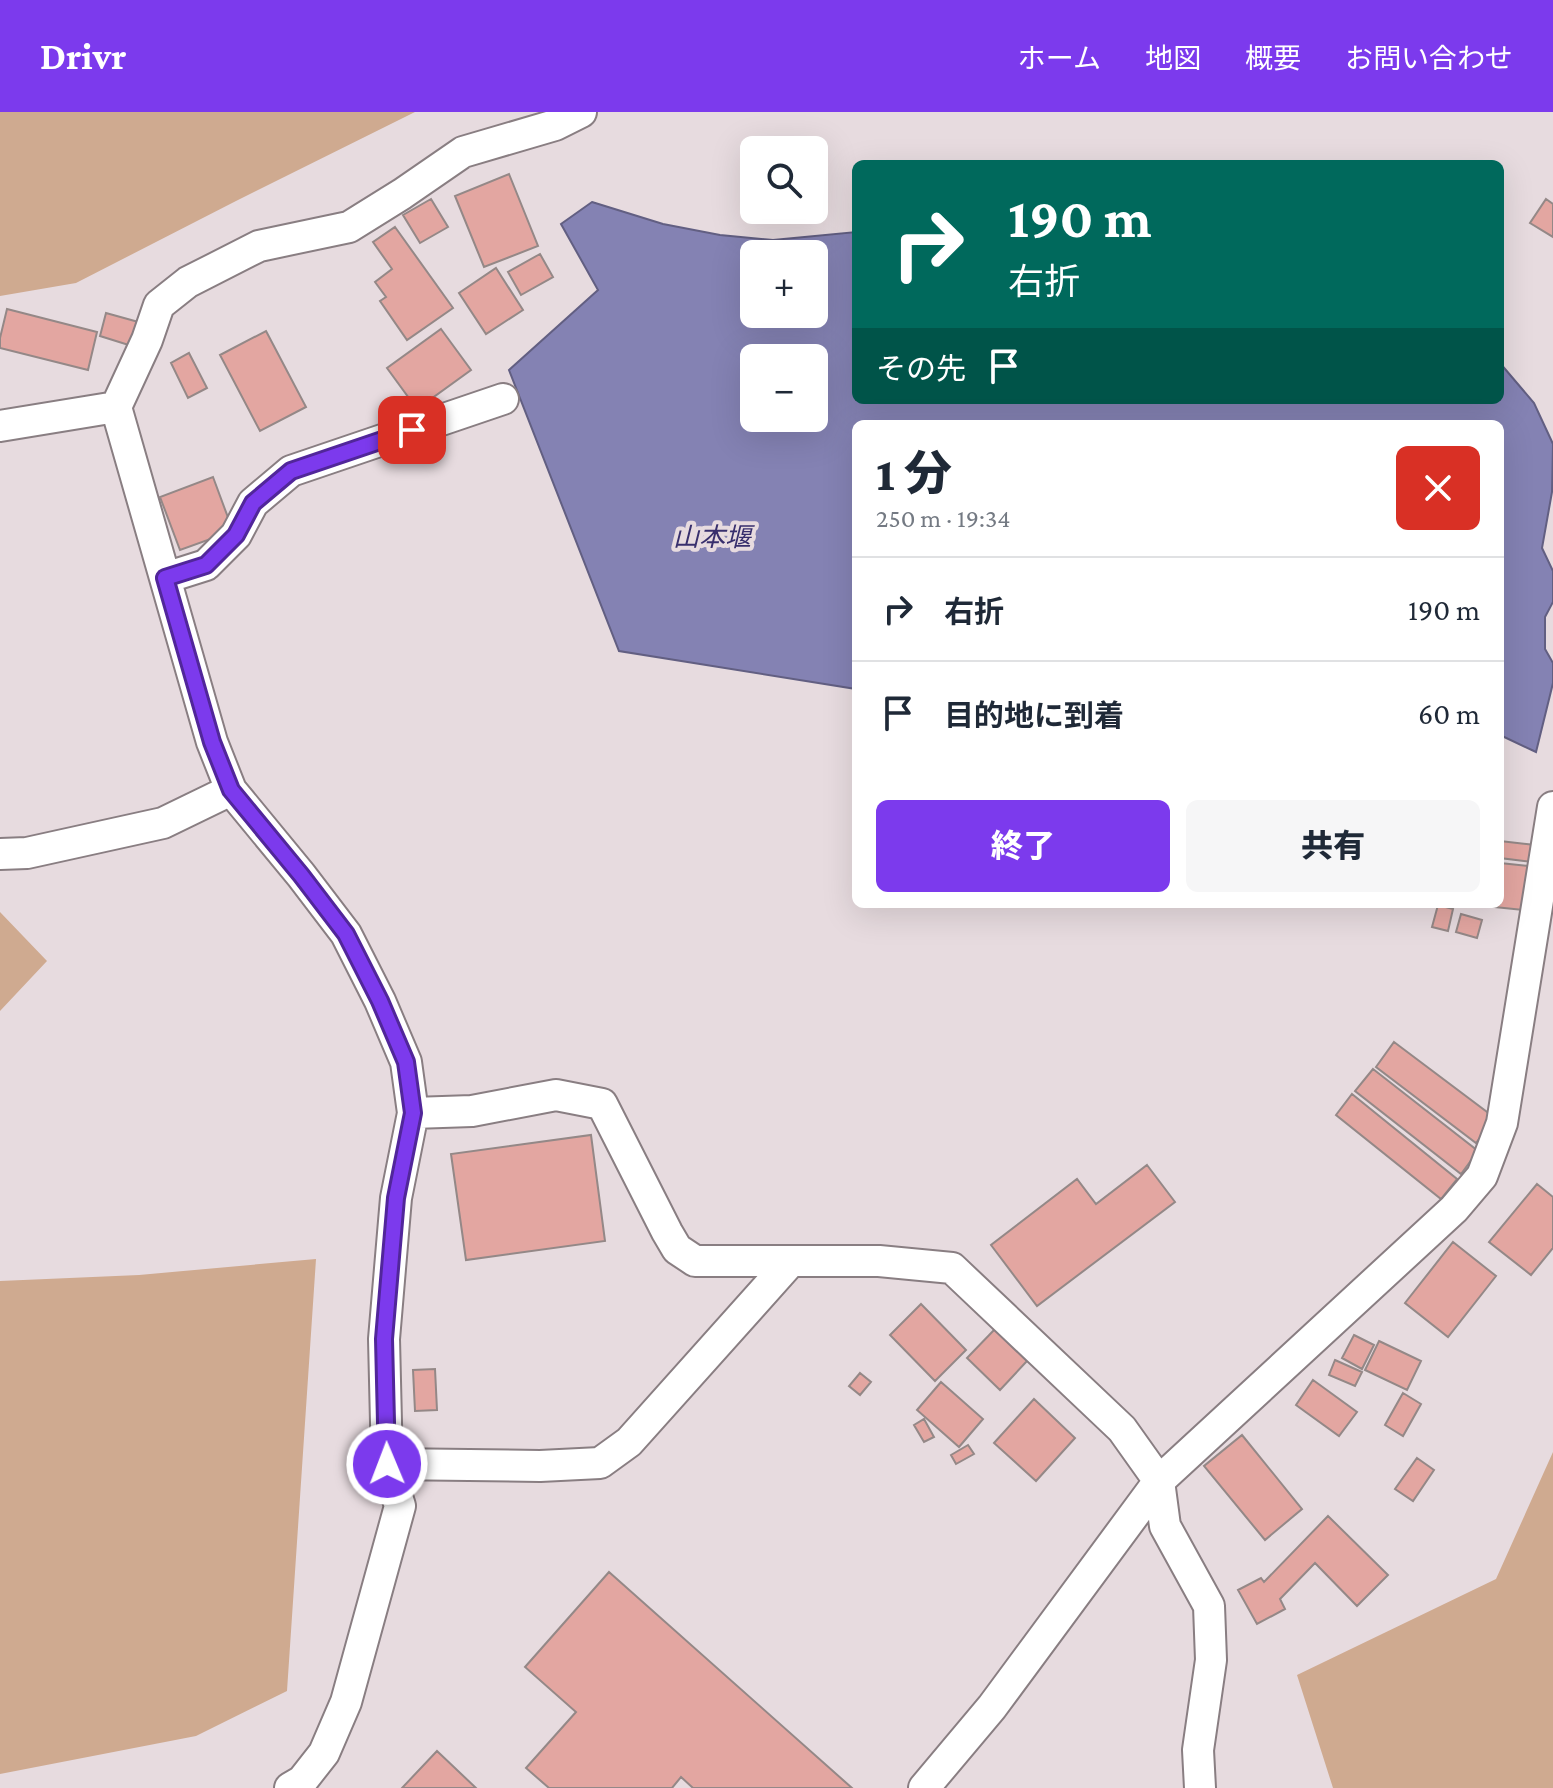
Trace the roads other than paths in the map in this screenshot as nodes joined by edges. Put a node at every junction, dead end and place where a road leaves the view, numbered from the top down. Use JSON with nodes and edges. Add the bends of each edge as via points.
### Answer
{"nodes":[{"id":1,"x":581,"y":112,"type":"edge"},
{"id":2,"x":503,"y":399,"type":"dead end"},
{"id":3,"x":116,"y":407,"type":"junction"},
{"id":4,"x":0,"y":426,"type":"edge"},
{"id":5,"x":165,"y":578,"type":"junction"},
{"id":6,"x":231,"y":790,"type":"junction"},
{"id":7,"x":1553,"y":807,"type":"edge"},
{"id":8,"x":0,"y":854,"type":"edge"},
{"id":9,"x":413,"y":1113,"type":"junction"},
{"id":10,"x":791,"y":1261,"type":"junction"},
{"id":11,"x":387,"y":1464,"type":"junction"},
{"id":12,"x":1159,"y":1481,"type":"junction"},
{"id":13,"x":290,"y":1788,"type":"edge"},
{"id":14,"x":924,"y":1788,"type":"edge"},
{"id":15,"x":1200,"y":1788,"type":"edge"}],
"edges":[{"from":1,"to":3,"type":"street","via":[[463,152],[349,227],[259,246],[188,282],[159,305]]},
{"from":2,"to":5,"type":"street","via":[[291,471],[253,503],[236,535],[206,565]]},
{"from":3,"to":4,"type":"street"},
{"from":3,"to":5,"type":"street"},
{"from":5,"to":6,"type":"street"},
{"from":6,"to":8,"type":"street","via":[[163,823],[27,853]]},
{"from":6,"to":9,"type":"street","via":[[346,934],[406,1062]]},
{"from":7,"to":12,"type":"street","via":[[1502,1123],[1482,1176],[1454,1209]]},
{"from":9,"to":10,"type":"street","via":[[472,1111],[556,1095],[602,1104],[677,1249],[695,1261]]},
{"from":9,"to":11,"type":"street","via":[[396,1198],[384,1339]]},
{"from":10,"to":11,"type":"street","via":[[629,1442],[600,1463]]},
{"from":10,"to":12,"type":"street","via":[[952,1268],[1122,1429]]},
{"from":11,"to":13,"type":"street","via":[[400,1506],[346,1702],[324,1753]]},
{"from":12,"to":14,"type":"street","via":[[992,1707]]},
{"from":12,"to":15,"type":"street","via":[[1165,1526],[1209,1606],[1211,1660],[1198,1750]]}]}
